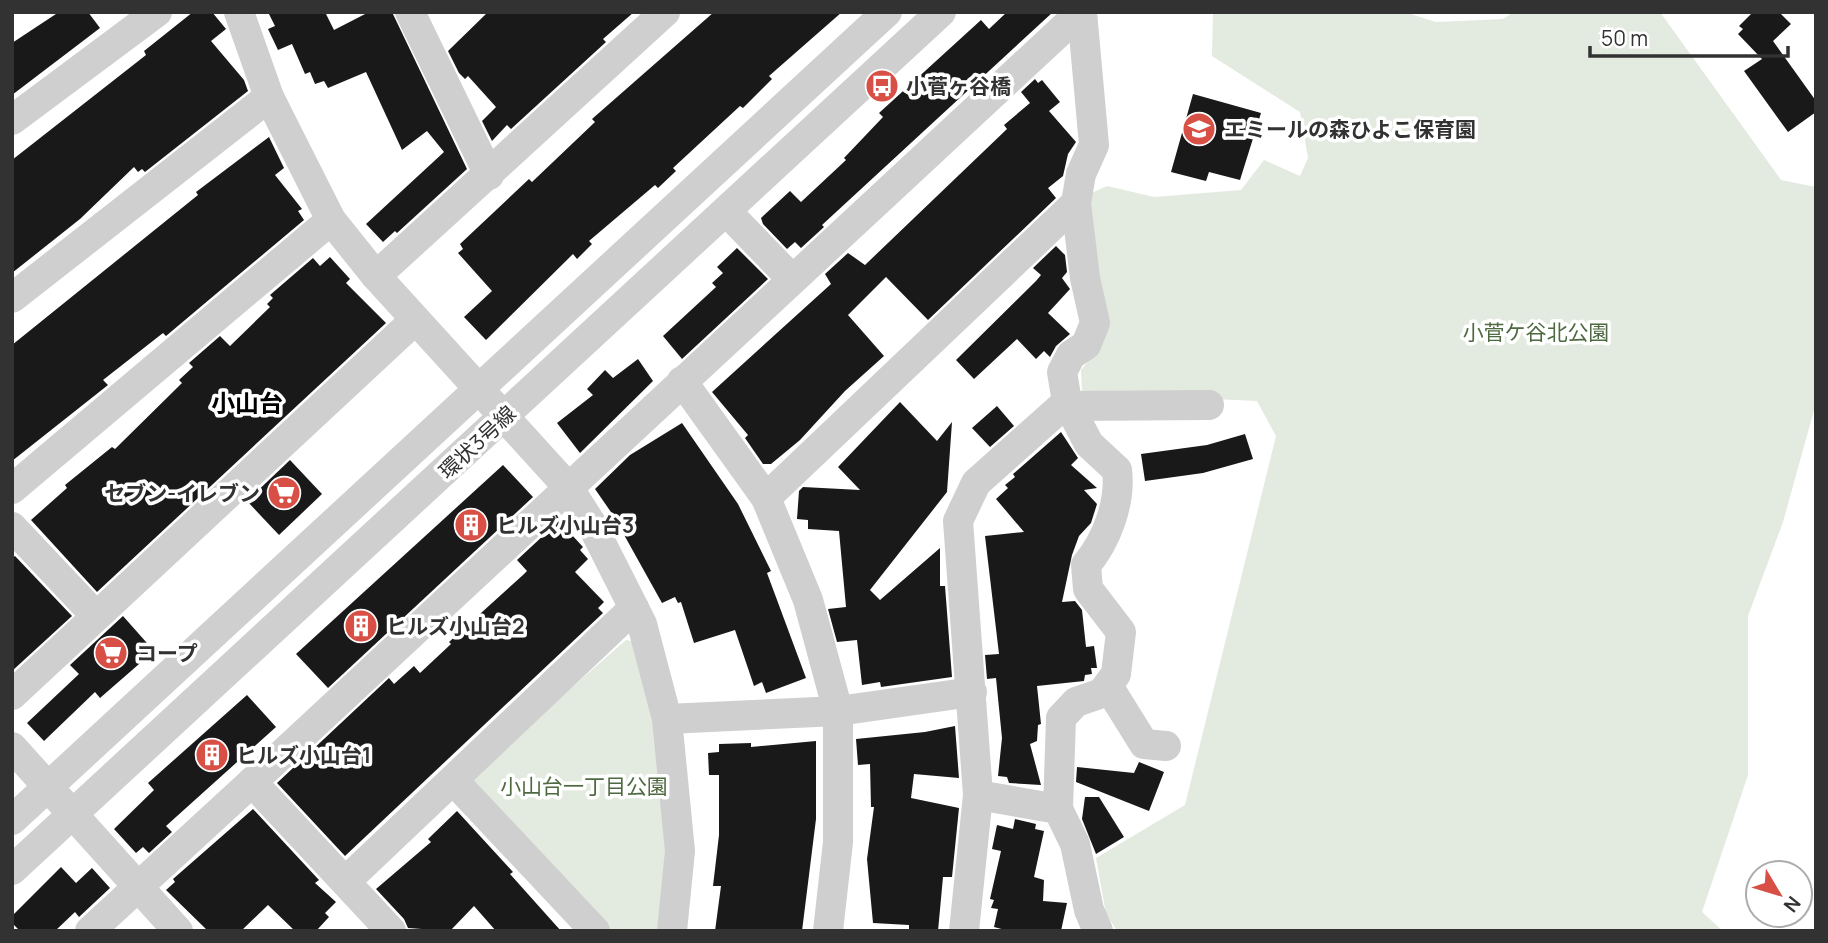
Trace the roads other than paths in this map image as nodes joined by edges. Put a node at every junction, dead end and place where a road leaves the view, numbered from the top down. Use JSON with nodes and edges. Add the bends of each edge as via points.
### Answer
{"nodes":[{"id":1,"x":157,"y":12,"type":"edge"},
{"id":2,"x":239,"y":12,"type":"edge"},
{"id":3,"x":665,"y":12,"type":"edge"},
{"id":4,"x":887,"y":12,"type":"edge"},
{"id":5,"x":941,"y":12,"type":"edge"},
{"id":6,"x":1081,"y":12,"type":"edge"},
{"id":7,"x":418,"y":16,"type":"edge"},
{"id":8,"x":269,"y":97,"type":"junction"},
{"id":9,"x":12,"y":120,"type":"edge"},
{"id":10,"x":489,"y":175,"type":"junction"},
{"id":11,"x":1076,"y":203,"type":"junction"},
{"id":12,"x":726,"y":211,"type":"junction"},
{"id":13,"x":331,"y":220,"type":"junction"},
{"id":14,"x":376,"y":276,"type":"junction"},
{"id":15,"x":792,"y":279,"type":"junction"},
{"id":16,"x":12,"y":298,"type":"edge"},
{"id":17,"x":415,"y":320,"type":"junction"},
{"id":18,"x":681,"y":381,"type":"junction"},
{"id":19,"x":478,"y":388,"type":"junction"},
{"id":20,"x":1069,"y":404,"type":"junction"},
{"id":21,"x":1209,"y":405,"type":"dead end"},
{"id":22,"x":505,"y":416,"type":"junction"},
{"id":23,"x":568,"y":487,"type":"junction"},
{"id":24,"x":12,"y":489,"type":"edge"},
{"id":25,"x":766,"y":498,"type":"junction"},
{"id":26,"x":12,"y":527,"type":"edge"},
{"id":27,"x":634,"y":608,"type":"junction"},
{"id":28,"x":96,"y":616,"type":"junction"},
{"id":29,"x":1108,"y":686,"type":"junction"},
{"id":30,"x":972,"y":692,"type":"junction"},
{"id":31,"x":12,"y":695,"type":"edge"},
{"id":32,"x":838,"y":711,"type":"junction"},
{"id":33,"x":667,"y":719,"type":"junction"},
{"id":34,"x":1166,"y":746,"type":"dead end"},
{"id":35,"x":12,"y":747,"type":"edge"},
{"id":36,"x":454,"y":781,"type":"junction"},
{"id":37,"x":252,"y":782,"type":"junction"},
{"id":38,"x":49,"y":786,"type":"junction"},
{"id":39,"x":978,"y":795,"type":"junction"},
{"id":40,"x":1058,"y":809,"type":"junction"},
{"id":41,"x":74,"y":813,"type":"junction"},
{"id":42,"x":12,"y":820,"type":"edge"},
{"id":43,"x":12,"y":870,"type":"edge"},
{"id":44,"x":346,"y":881,"type":"junction"},
{"id":45,"x":137,"y":888,"type":"junction"},
{"id":46,"x":90,"y":931,"type":"edge"},
{"id":47,"x":178,"y":931,"type":"edge"},
{"id":48,"x":391,"y":931,"type":"edge"},
{"id":49,"x":595,"y":931,"type":"edge"},
{"id":50,"x":672,"y":931,"type":"edge"},
{"id":51,"x":828,"y":931,"type":"edge"},
{"id":52,"x":964,"y":931,"type":"edge"},
{"id":53,"x":1098,"y":931,"type":"edge"}],
"edges":[{"from":1,"to":9,"type":"street"},
{"from":2,"to":8,"type":"street"},
{"from":3,"to":10,"type":"street"},
{"from":4,"to":19,"type":"street","name":"環状3号線"},
{"from":5,"to":12,"type":"street","name":"環状3号線"},
{"from":6,"to":11,"type":"street","via":[[1094,145],[1081,174]]},
{"from":6,"to":15,"type":"street"},
{"from":7,"to":10,"type":"street"},
{"from":8,"to":13,"type":"street"},
{"from":8,"to":16,"type":"street"},
{"from":10,"to":14,"type":"street"},
{"from":11,"to":20,"type":"street","via":[[1084,278],[1095,323],[1086,345],[1071,355],[1062,372]]},
{"from":11,"to":25,"type":"street"},
{"from":12,"to":15,"type":"street"},
{"from":12,"to":22,"type":"street","name":"環状3号線"},
{"from":13,"to":14,"type":"street"},
{"from":13,"to":24,"type":"street"},
{"from":14,"to":17,"type":"street"},
{"from":15,"to":18,"type":"street"},
{"from":17,"to":19,"type":"street"},
{"from":17,"to":28,"type":"street"},
{"from":18,"to":23,"type":"street"},
{"from":18,"to":25,"type":"street"},
{"from":19,"to":22,"type":"street"},
{"from":19,"to":38,"type":"street","name":"環状3号線"},
{"from":20,"to":21,"type":"street"},
{"from":20,"to":29,"type":"street","via":[[1089,444],[1118,470],[1119,484],[1103,545],[1086,565],[1088,589],[1121,632],[1116,674]]},
{"from":20,"to":30,"type":"street","via":[[976,482],[958,520]]},
{"from":22,"to":23,"type":"street"},
{"from":22,"to":41,"type":"street","name":"環状3号線"},
{"from":23,"to":27,"type":"street"},
{"from":23,"to":37,"type":"street"},
{"from":25,"to":32,"type":"street","via":[[808,600]]},
{"from":26,"to":28,"type":"street"},
{"from":27,"to":33,"type":"street"},
{"from":27,"to":36,"type":"street"},
{"from":28,"to":31,"type":"street"},
{"from":29,"to":34,"type":"street","via":[[1144,744]]},
{"from":29,"to":40,"type":"street","via":[[1102,693],[1076,702],[1061,718]]},
{"from":30,"to":32,"type":"street"},
{"from":30,"to":39,"type":"street"},
{"from":32,"to":33,"type":"street"},
{"from":32,"to":51,"type":"street","via":[[838,842]]},
{"from":33,"to":50,"type":"street","via":[[680,851]]},
{"from":35,"to":38,"type":"street"},
{"from":36,"to":44,"type":"street"},
{"from":36,"to":49,"type":"street"},
{"from":37,"to":44,"type":"street"},
{"from":37,"to":45,"type":"street"},
{"from":38,"to":41,"type":"street"},
{"from":38,"to":42,"type":"street","name":"環状3号線"},
{"from":39,"to":40,"type":"street"},
{"from":39,"to":52,"type":"street"},
{"from":40,"to":53,"type":"street","via":[[1075,844]]},
{"from":41,"to":43,"type":"street","name":"環状3号線"},
{"from":41,"to":45,"type":"street"},
{"from":44,"to":48,"type":"street"},
{"from":45,"to":46,"type":"street"},
{"from":45,"to":47,"type":"street"}]}
